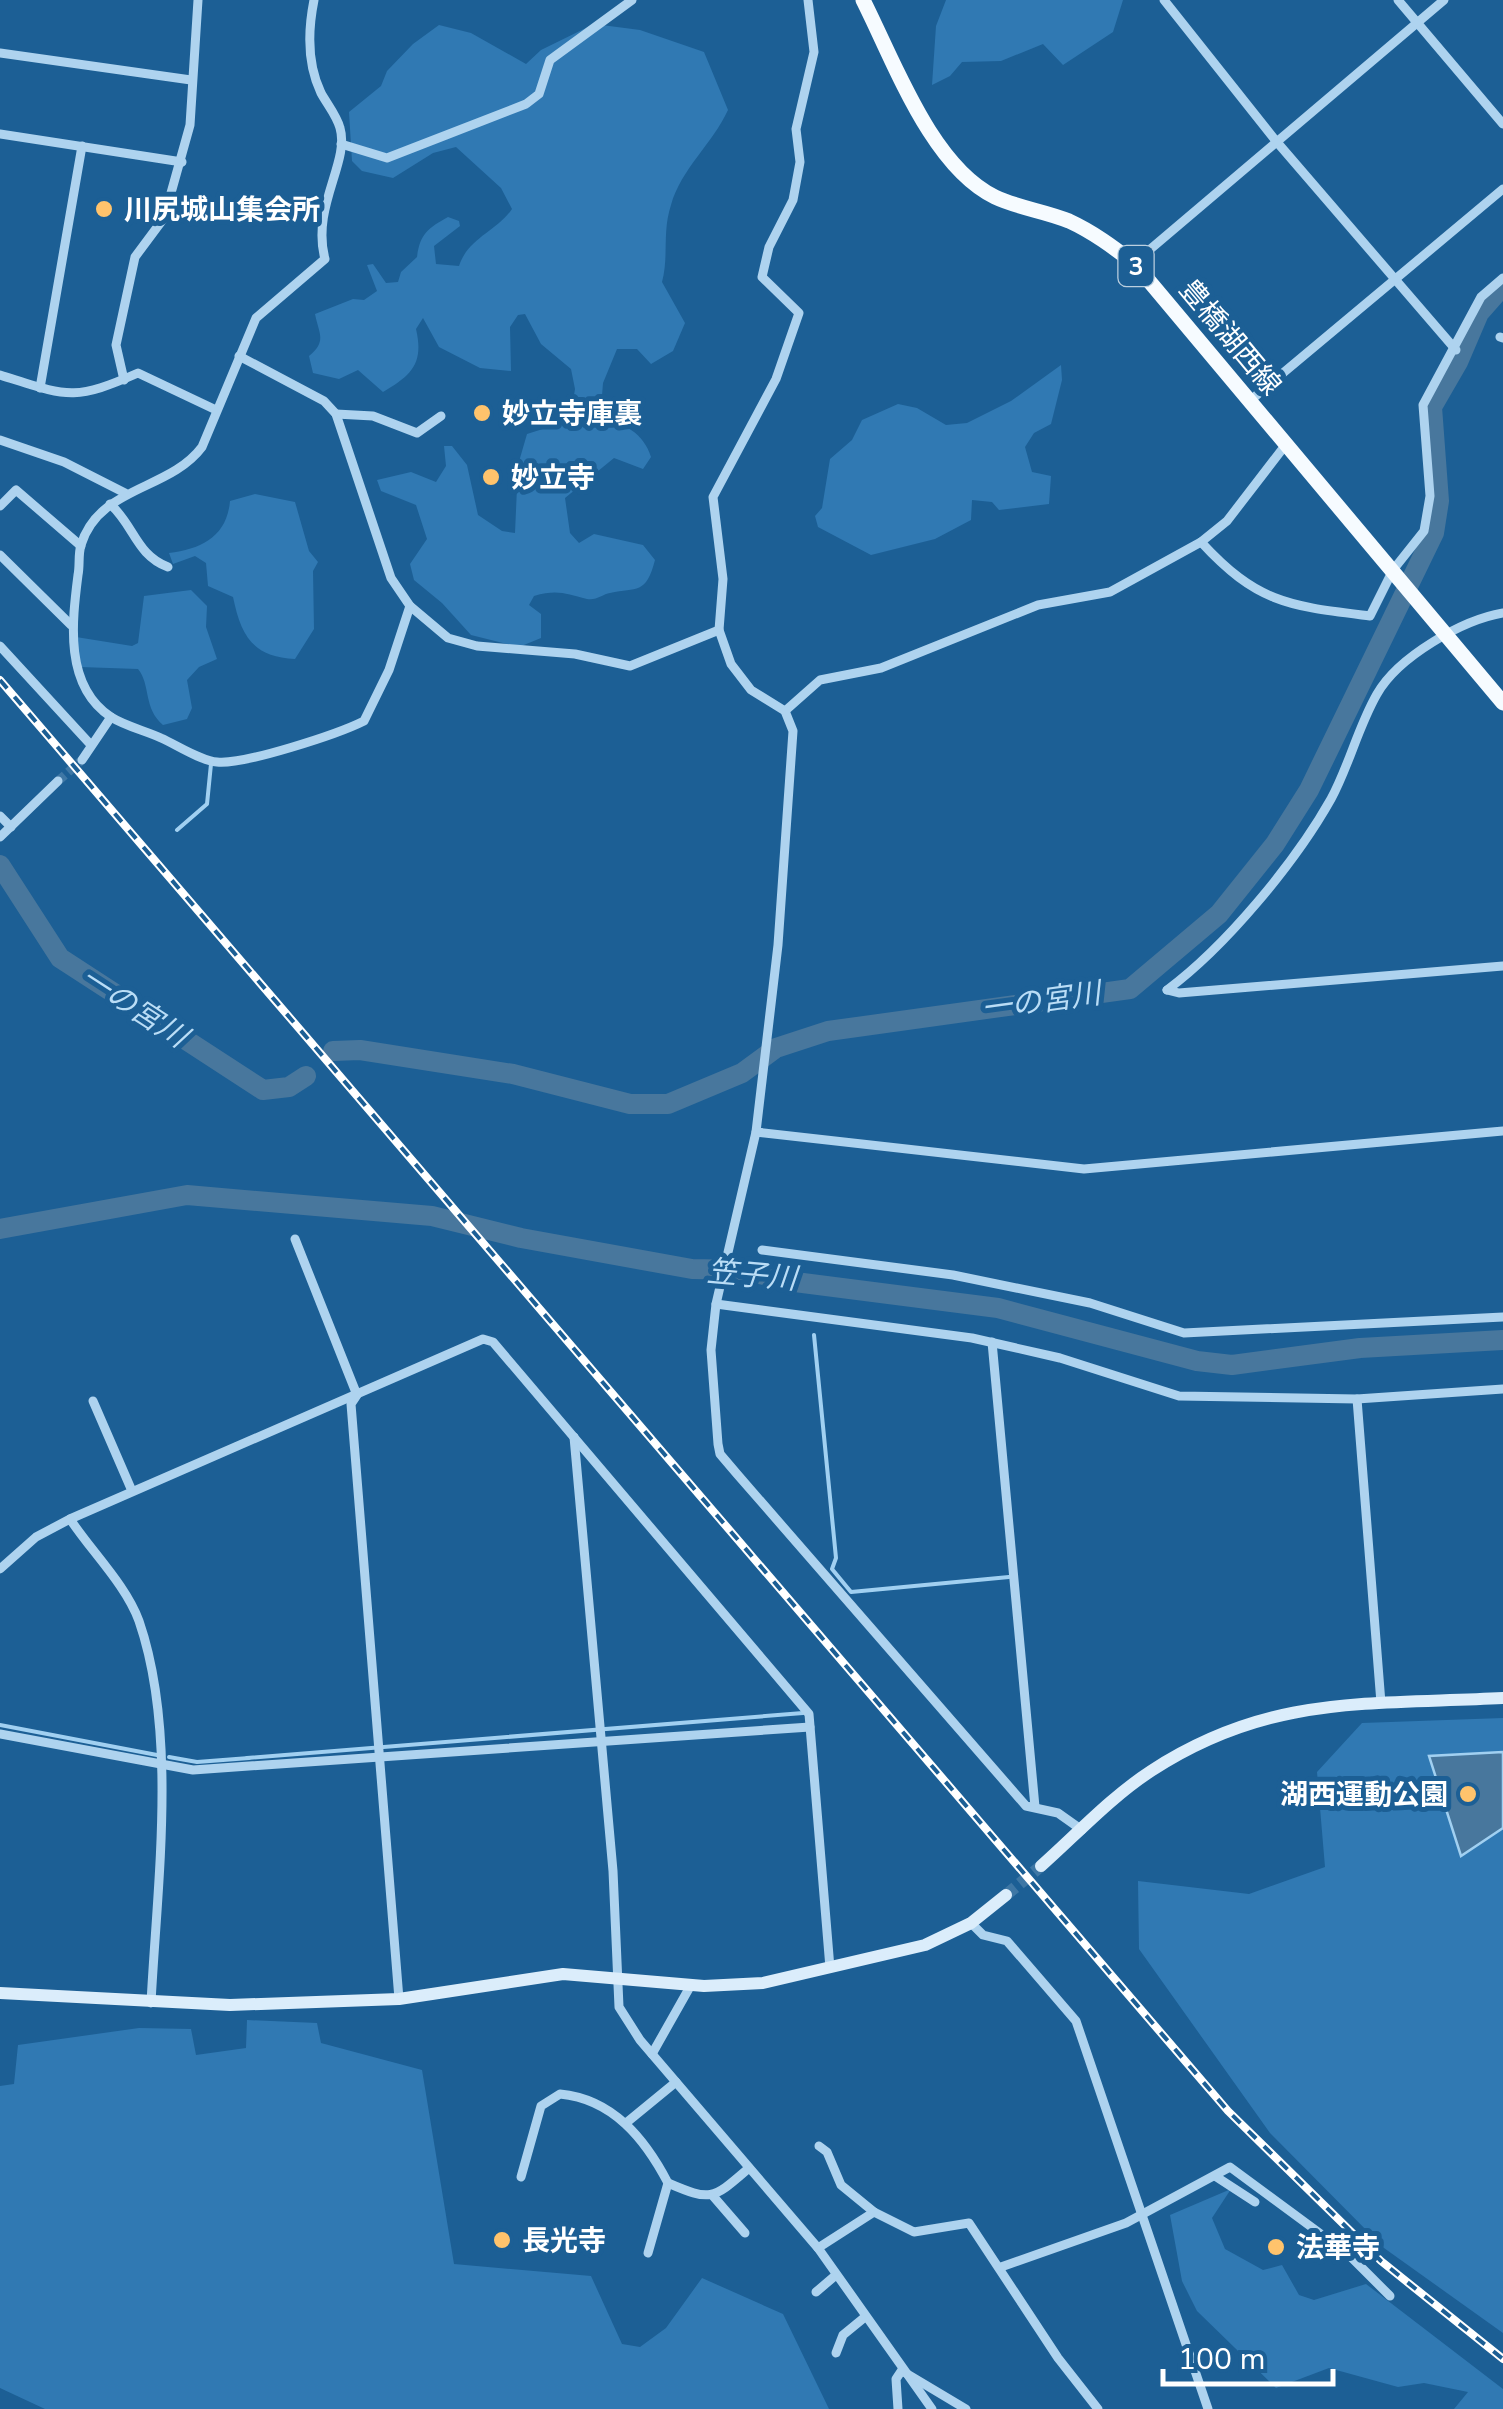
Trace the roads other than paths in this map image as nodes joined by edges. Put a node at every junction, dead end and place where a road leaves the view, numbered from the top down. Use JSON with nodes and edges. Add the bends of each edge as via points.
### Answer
{"nodes":[{"id":1,"x":198,"y":0,"type":"edge"},
{"id":2,"x":314,"y":0,"type":"edge"},
{"id":3,"x":632,"y":0,"type":"edge"},
{"id":4,"x":808,"y":0,"type":"edge"},
{"id":5,"x":863,"y":0,"type":"edge"},
{"id":6,"x":1164,"y":0,"type":"edge"},
{"id":7,"x":1398,"y":0,"type":"edge"},
{"id":8,"x":1444,"y":0,"type":"edge"},
{"id":9,"x":1416,"y":22,"type":"junction"},
{"id":10,"x":0,"y":54,"type":"edge"},
{"id":11,"x":191,"y":80,"type":"junction"},
{"id":12,"x":1503,"y":124,"type":"edge"},
{"id":13,"x":0,"y":134,"type":"edge"},
{"id":14,"x":1276,"y":141,"type":"junction"},
{"id":15,"x":341,"y":144,"type":"junction"},
{"id":16,"x":82,"y":146,"type":"junction"},
{"id":17,"x":182,"y":162,"type":"junction"},
{"id":18,"x":1503,"y":189,"type":"edge"},
{"id":19,"x":1134,"y":264,"type":"junction"},
{"id":20,"x":1503,"y":278,"type":"edge"},
{"id":21,"x":1393,"y":280,"type":"junction"},
{"id":22,"x":1456,"y":350,"type":"junction"},
{"id":23,"x":239,"y":356,"type":"junction"},
{"id":24,"x":0,"y":375,"type":"edge"},
{"id":25,"x":124,"y":380,"type":"junction"},
{"id":26,"x":40,"y":388,"type":"junction"},
{"id":27,"x":1252,"y":400,"type":"junction"},
{"id":28,"x":214,"y":409,"type":"junction"},
{"id":29,"x":336,"y":414,"type":"junction"},
{"id":30,"x":441,"y":416,"type":"dead end"},
{"id":31,"x":0,"y":440,"type":"edge"},
{"id":32,"x":1286,"y":443,"type":"junction"},
{"id":33,"x":125,"y":492,"type":"junction"},
{"id":34,"x":110,"y":504,"type":"junction"},
{"id":35,"x":0,"y":506,"type":"edge"},
{"id":36,"x":1200,"y":542,"type":"junction"},
{"id":37,"x":81,"y":546,"type":"junction"},
{"id":38,"x":0,"y":554,"type":"edge"},
{"id":39,"x":168,"y":568,"type":"dead end"},
{"id":40,"x":1394,"y":570,"type":"junction"},
{"id":41,"x":410,"y":606,"type":"junction"},
{"id":42,"x":1503,"y":614,"type":"edge"},
{"id":43,"x":71,"y":626,"type":"junction"},
{"id":44,"x":719,"y":630,"type":"junction"},
{"id":45,"x":1443,"y":632,"type":"junction"},
{"id":46,"x":0,"y":646,"type":"edge"},
{"id":47,"x":1503,"y":703,"type":"edge"},
{"id":48,"x":785,"y":711,"type":"junction"},
{"id":49,"x":111,"y":717,"type":"junction"},
{"id":50,"x":91,"y":745,"type":"junction"},
{"id":51,"x":82,"y":760,"type":"tunnel mouth"},
{"id":52,"x":58,"y":781,"type":"tunnel mouth"},
{"id":53,"x":0,"y":816,"type":"edge"},
{"id":54,"x":11,"y":827,"type":"junction"},
{"id":55,"x":0,"y":838,"type":"edge"},
{"id":56,"x":1503,"y":966,"type":"edge"},
{"id":57,"x":1503,"y":1131,"type":"edge"},
{"id":58,"x":756,"y":1132,"type":"junction"},
{"id":59,"x":295,"y":1239,"type":"dead end"},
{"id":60,"x":762,"y":1250,"type":"dead end"},
{"id":61,"x":716,"y":1304,"type":"junction"},
{"id":62,"x":1503,"y":1318,"type":"edge"},
{"id":63,"x":992,"y":1342,"type":"junction"},
{"id":64,"x":1503,"y":1389,"type":"edge"},
{"id":65,"x":357,"y":1396,"type":"junction"},
{"id":66,"x":1358,"y":1399,"type":"junction"},
{"id":67,"x":93,"y":1401,"type":"dead end"},
{"id":68,"x":574,"y":1434,"type":"junction"},
{"id":69,"x":132,"y":1491,"type":"junction"},
{"id":70,"x":70,"y":1519,"type":"junction"},
{"id":71,"x":0,"y":1569,"type":"edge"},
{"id":72,"x":1503,"y":1698,"type":"edge"},
{"id":73,"x":1382,"y":1703,"type":"junction"},
{"id":74,"x":810,"y":1726,"type":"junction"},
{"id":75,"x":0,"y":1734,"type":"edge"},
{"id":76,"x":598,"y":1739,"type":"junction"},
{"id":77,"x":379,"y":1760,"type":"junction"},
{"id":78,"x":160,"y":1764,"type":"junction"},
{"id":79,"x":1035,"y":1807,"type":"junction"},
{"id":80,"x":1082,"y":1830,"type":"junction"},
{"id":81,"x":1041,"y":1866,"type":"tunnel mouth"},
{"id":82,"x":1006,"y":1895,"type":"tunnel mouth"},
{"id":83,"x":971,"y":1922,"type":"junction"},
{"id":84,"x":830,"y":1968,"type":"junction"},
{"id":85,"x":617,"y":1976,"type":"junction"},
{"id":86,"x":691,"y":1985,"type":"junction"},
{"id":87,"x":0,"y":1993,"type":"edge"},
{"id":88,"x":399,"y":1999,"type":"junction"},
{"id":89,"x":151,"y":2004,"type":"junction"},
{"id":90,"x":652,"y":2054,"type":"junction"},
{"id":91,"x":676,"y":2082,"type":"junction"},
{"id":92,"x":626,"y":2123,"type":"junction"},
{"id":93,"x":819,"y":2146,"type":"dead end"},
{"id":94,"x":749,"y":2168,"type":"junction"},
{"id":95,"x":1214,"y":2176,"type":"junction"},
{"id":96,"x":521,"y":2177,"type":"dead end"},
{"id":97,"x":668,"y":2182,"type":"junction"},
{"id":98,"x":713,"y":2196,"type":"junction"},
{"id":99,"x":1255,"y":2202,"type":"dead end"},
{"id":100,"x":874,"y":2212,"type":"junction"},
{"id":101,"x":1142,"y":2216,"type":"junction"},
{"id":102,"x":745,"y":2233,"type":"dead end"},
{"id":103,"x":818,"y":2248,"type":"junction"},
{"id":104,"x":648,"y":2253,"type":"dead end"},
{"id":105,"x":1001,"y":2266,"type":"junction"},
{"id":106,"x":836,"y":2275,"type":"junction"},
{"id":107,"x":816,"y":2292,"type":"dead end"},
{"id":108,"x":1390,"y":2296,"type":"dead end"},
{"id":109,"x":865,"y":2317,"type":"junction"},
{"id":110,"x":836,"y":2353,"type":"dead end"},
{"id":111,"x":902,"y":2370,"type":"junction"},
{"id":112,"x":897,"y":2409,"type":"edge"},
{"id":113,"x":932,"y":2409,"type":"edge"},
{"id":114,"x":966,"y":2409,"type":"edge"},
{"id":115,"x":1098,"y":2409,"type":"edge"},
{"id":116,"x":1208,"y":2409,"type":"edge"}],
"edges":[{"from":1,"to":11,"type":"street"},
{"from":2,"to":15,"type":"street","via":[[314,72],[340,127]]},
{"from":3,"to":15,"type":"street","via":[[550,60],[539,94],[526,104],[387,158]]},
{"from":4,"to":44,"type":"street","via":[[814,52],[796,129],[800,162],[793,200],[762,277],[800,313],[769,394],[713,496],[723,579]]},
{"from":5,"to":19,"type":"main road","name":"豊橋湖西線","number":"3","via":[[925,124],[956,168],[994,196],[1099,237]]},
{"from":6,"to":14,"type":"street"},
{"from":7,"to":9,"type":"street"},
{"from":8,"to":9,"type":"street"},
{"from":9,"to":12,"type":"street"},
{"from":9,"to":14,"type":"street"},
{"from":10,"to":11,"type":"street"},
{"from":11,"to":17,"type":"street"},
{"from":13,"to":16,"type":"street"},
{"from":14,"to":19,"type":"street"},
{"from":14,"to":21,"type":"street"},
{"from":15,"to":23,"type":"street","via":[[320,222],[325,259],[256,318]]},
{"from":16,"to":17,"type":"street"},
{"from":16,"to":26,"type":"street"},
{"from":17,"to":25,"type":"street","via":[[164,218],[136,257],[116,345]]},
{"from":18,"to":21,"type":"street"},
{"from":19,"to":27,"type":"main road","name":"豊橋湖西線","number":"3"},
{"from":20,"to":22,"type":"street","via":[[1481,297]]},
{"from":21,"to":22,"type":"street"},
{"from":21,"to":27,"type":"street"},
{"from":22,"to":40,"type":"street","via":[[1423,405],[1430,496],[1424,532]]},
{"from":23,"to":28,"type":"street"},
{"from":23,"to":29,"type":"street"},
{"from":24,"to":26,"type":"street"},
{"from":25,"to":26,"type":"street","via":[[82,396]]},
{"from":25,"to":28,"type":"street","via":[[152,377]]},
{"from":27,"to":32,"type":"main road","name":"豊橋湖西線","number":"3"},
{"from":28,"to":33,"type":"street","via":[[191,462]]},
{"from":29,"to":30,"type":"street","via":[[373,416],[417,433]]},
{"from":29,"to":41,"type":"street","via":[[391,578]]},
{"from":31,"to":33,"type":"street"},
{"from":32,"to":36,"type":"street","via":[[1227,521]]},
{"from":32,"to":40,"type":"main road","name":"豊橋湖西線","number":"3","via":[[1342,517]]},
{"from":33,"to":34,"type":"street"},
{"from":34,"to":37,"type":"street"},
{"from":34,"to":39,"type":"street","via":[[146,556]]},
{"from":35,"to":37,"type":"street","via":[[16,490]]},
{"from":36,"to":40,"type":"street","via":[[1232,576],[1287,606],[1370,616]]},
{"from":36,"to":48,"type":"street","via":[[1110,592],[1038,605],[881,668],[820,680]]},
{"from":37,"to":43,"type":"street"},
{"from":38,"to":43,"type":"street"},
{"from":40,"to":45,"type":"main road","name":"豊橋湖西線","number":"3"},
{"from":41,"to":44,"type":"street","via":[[461,643],[630,666]]},
{"from":41,"to":49,"type":"street","via":[[383,682],[357,724],[243,760],[213,762]]},
{"from":42,"to":45,"type":"street"},
{"from":43,"to":49,"type":"street","via":[[79,671]]},
{"from":44,"to":48,"type":"street","via":[[731,664],[751,690]]},
{"from":45,"to":47,"type":"main road","name":"豊橋湖西線","number":"3"},
{"from":45,"to":56,"type":"street","via":[[1380,689],[1331,798],[1295,850],[1208,960],[1167,990]]},
{"from":46,"to":50,"type":"street"},
{"from":48,"to":58,"type":"street","via":[[793,731]]},
{"from":49,"to":50,"type":"street"},
{"from":50,"to":51,"type":"street"},
{"from":52,"to":54,"type":"street"},
{"from":53,"to":54,"type":"street"},
{"from":54,"to":55,"type":"street"},
{"from":57,"to":58,"type":"street","via":[[1084,1170]]},
{"from":58,"to":61,"type":"street"},
{"from":59,"to":65,"type":"street"},
{"from":60,"to":62,"type":"street","via":[[953,1275],[1090,1304],[1184,1333]]},
{"from":61,"to":63,"type":"street"},
{"from":61,"to":79,"type":"street","via":[[711,1350],[720,1454],[1026,1806]]},
{"from":63,"to":66,"type":"street","via":[[1178,1396]]},
{"from":63,"to":79,"type":"street"},
{"from":64,"to":66,"type":"street"},
{"from":65,"to":68,"type":"street","via":[[483,1340],[493,1342]]},
{"from":65,"to":69,"type":"street"},
{"from":65,"to":77,"type":"street","via":[[351,1404]]},
{"from":66,"to":73,"type":"street"},
{"from":67,"to":69,"type":"street"},
{"from":68,"to":74,"type":"street","via":[[809,1714]]},
{"from":68,"to":76,"type":"street"},
{"from":69,"to":70,"type":"street"},
{"from":70,"to":71,"type":"street"},
{"from":70,"to":78,"type":"street","via":[[138,1619]]},
{"from":72,"to":73,"type":"street"},
{"from":73,"to":80,"type":"street","via":[[1295,1709],[1230,1727],[1147,1774]]},
{"from":74,"to":76,"type":"street"},
{"from":74,"to":84,"type":"street"},
{"from":75,"to":78,"type":"street"},
{"from":76,"to":77,"type":"street"},
{"from":76,"to":85,"type":"street"},
{"from":77,"to":78,"type":"street","via":[[192,1770]]},
{"from":77,"to":88,"type":"street"},
{"from":78,"to":89,"type":"street"},
{"from":79,"to":80,"type":"street"},
{"from":80,"to":81,"type":"street"},
{"from":82,"to":83,"type":"street"},
{"from":83,"to":84,"type":"street","via":[[926,1946]]},
{"from":83,"to":101,"type":"street","via":[[983,1935],[1007,1941],[1076,2020]]},
{"from":84,"to":86,"type":"street","via":[[763,1983]]},
{"from":85,"to":86,"type":"street"},
{"from":85,"to":88,"type":"street","via":[[564,1974]]},
{"from":85,"to":90,"type":"street","via":[[619,2007]]},
{"from":86,"to":90,"type":"street"},
{"from":87,"to":89,"type":"street"},
{"from":88,"to":89,"type":"street"},
{"from":90,"to":91,"type":"street"},
{"from":91,"to":92,"type":"street"},
{"from":91,"to":94,"type":"street"},
{"from":92,"to":96,"type":"street","via":[[577,2096],[544,2101]]},
{"from":92,"to":97,"type":"street"},
{"from":93,"to":100,"type":"street","via":[[841,2186]]},
{"from":94,"to":98,"type":"street"},
{"from":94,"to":103,"type":"street"},
{"from":95,"to":99,"type":"street"},
{"from":95,"to":101,"type":"street"},
{"from":95,"to":108,"type":"street","via":[[1230,2167],[1250,2178],[1348,2254]]},
{"from":97,"to":98,"type":"street"},
{"from":97,"to":104,"type":"street"},
{"from":98,"to":102,"type":"street"},
{"from":100,"to":103,"type":"street"},
{"from":100,"to":105,"type":"street","via":[[914,2232],[969,2224]]},
{"from":101,"to":105,"type":"street"},
{"from":101,"to":116,"type":"street"},
{"from":103,"to":106,"type":"street"},
{"from":105,"to":115,"type":"street"},
{"from":106,"to":107,"type":"street"},
{"from":106,"to":109,"type":"street"},
{"from":109,"to":110,"type":"street","via":[[843,2335]]},
{"from":109,"to":111,"type":"street"},
{"from":111,"to":112,"type":"street"},
{"from":111,"to":113,"type":"street"},
{"from":111,"to":114,"type":"street"}]}
